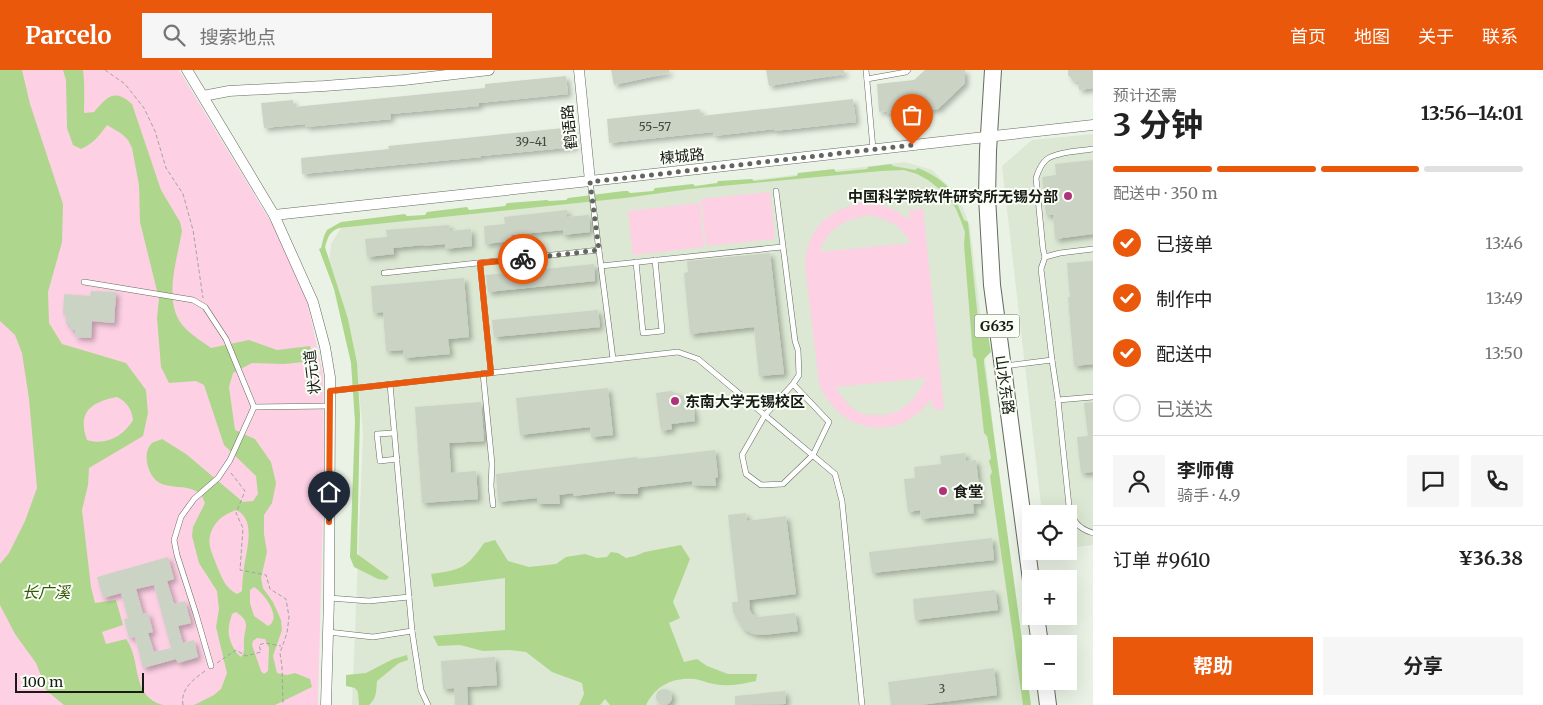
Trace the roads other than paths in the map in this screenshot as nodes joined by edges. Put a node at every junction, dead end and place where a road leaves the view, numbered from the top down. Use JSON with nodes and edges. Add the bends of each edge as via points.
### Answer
{"nodes":[{"id":1,"x":186,"y":70,"type":"edge"},
{"id":2,"x":490,"y":70,"type":"edge"},
{"id":3,"x":579,"y":70,"type":"edge"},
{"id":4,"x":866,"y":70,"type":"edge"},
{"id":5,"x":908,"y":70,"type":"edge"},
{"id":6,"x":993,"y":70,"type":"edge"},
{"id":7,"x":1001,"y":70,"type":"edge"},
{"id":8,"x":402,"y":75,"type":"edge"},
{"id":9,"x":868,"y":79,"type":"junction"},
{"id":10,"x":203,"y":96,"type":"junction"},
{"id":11,"x":1093,"y":125,"type":"edge"},
{"id":12,"x":993,"y":135,"type":"junction"},
{"id":13,"x":874,"y":149,"type":"junction"},
{"id":14,"x":1093,"y":149,"type":"edge"},
{"id":15,"x":590,"y":182,"type":"junction"},
{"id":16,"x":776,"y":192,"type":"dead end"},
{"id":17,"x":274,"y":215,"type":"junction"},
{"id":18,"x":782,"y":247,"type":"junction"},
{"id":19,"x":1093,"y":249,"type":"edge"},
{"id":20,"x":599,"y":250,"type":"junction"},
{"id":21,"x":1045,"y":257,"type":"junction"},
{"id":22,"x":655,"y":260,"type":"junction"},
{"id":23,"x":636,"y":262,"type":"junction"},
{"id":24,"x":480,"y":263,"type":"junction"},
{"id":25,"x":601,"y":266,"type":"junction"},
{"id":26,"x":384,"y":273,"type":"dead end"},
{"id":27,"x":84,"y":282,"type":"dead end"},
{"id":28,"x":612,"y":358,"type":"junction"},
{"id":29,"x":1052,"y":360,"type":"junction"},
{"id":30,"x":1007,"y":365,"type":"junction"},
{"id":31,"x":482,"y":373,"type":"junction"},
{"id":32,"x":491,"y":373,"type":"junction"},
{"id":33,"x":390,"y":384,"type":"junction"},
{"id":34,"x":793,"y":384,"type":"junction"},
{"id":35,"x":330,"y":391,"type":"junction"},
{"id":36,"x":1093,"y":397,"type":"edge"},
{"id":37,"x":1058,"y":400,"type":"junction"},
{"id":38,"x":330,"y":406,"type":"junction"},
{"id":39,"x":254,"y":407,"type":"junction"},
{"id":40,"x":765,"y":415,"type":"junction"},
{"id":41,"x":394,"y":433,"type":"junction"},
{"id":42,"x":813,"y":455,"type":"junction"},
{"id":43,"x":397,"y":459,"type":"junction"},
{"id":44,"x":493,"y":505,"type":"dead end"},
{"id":45,"x":1030,"y":505,"type":"edge"},
{"id":46,"x":1093,"y":533,"type":"edge"},
{"id":47,"x":1030,"y":570,"type":"edge"},
{"id":48,"x":409,"y":597,"type":"junction"},
{"id":49,"x":329,"y":598,"type":"junction"},
{"id":50,"x":412,"y":631,"type":"junction"},
{"id":51,"x":328,"y":632,"type":"junction"},
{"id":52,"x":211,"y":666,"type":"road end"},
{"id":53,"x":1046,"y":690,"type":"edge"},
{"id":54,"x":1056,"y":690,"type":"edge"},
{"id":55,"x":326,"y":705,"type":"edge"},
{"id":56,"x":428,"y":705,"type":"edge"},
{"id":57,"x":862,"y":705,"type":"edge"},
{"id":58,"x":1048,"y":705,"type":"edge"},
{"id":59,"x":1058,"y":705,"type":"edge"}],
"edges":[{"from":1,"to":10,"type":"street","name":"状元道"},
{"from":2,"to":8,"type":"street"},
{"from":3,"to":15,"type":"street","name":"鹤语路"},
{"from":4,"to":9,"type":"lane"},
{"from":5,"to":9,"type":"lane"},
{"from":6,"to":12,"type":"highway","name":"山水东路","number":"G635"},
{"from":7,"to":12,"type":"highway","name":"山水东路","number":"G635"},
{"from":8,"to":10,"type":"street","via":[[324,86],[229,91]]},
{"from":9,"to":13,"type":"lane"},
{"from":10,"to":17,"type":"street","name":"状元道"},
{"from":11,"to":12,"type":"street","name":"楝城路"},
{"from":12,"to":13,"type":"street","name":"楝城路"},
{"from":12,"to":30,"type":"highway","name":"山水东路","number":"G635"},
{"from":13,"to":15,"type":"street","name":"楝城路"},
{"from":14,"to":21,"type":"lane","via":[[1057,154],[1046,158],[1040,168],[1036,178]]},
{"from":15,"to":17,"type":"street","name":"楝城路"},
{"from":15,"to":20,"type":"lane"},
{"from":16,"to":18,"type":"lane"},
{"from":17,"to":35,"type":"street","name":"状元道","via":[[313,302],[325,347]]},
{"from":18,"to":22,"type":"lane"},
{"from":18,"to":34,"type":"lane","via":[[794,341],[798,350],[799,375]]},
{"from":19,"to":21,"type":"lane"},
{"from":20,"to":24,"type":"lane"},
{"from":20,"to":25,"type":"lane"},
{"from":21,"to":29,"type":"lane","via":[[1042,269]]},
{"from":22,"to":23,"type":"lane"},
{"from":22,"to":23,"type":"lane","via":[[662,331],[643,333]]},
{"from":23,"to":25,"type":"lane"},
{"from":24,"to":26,"type":"lane"},
{"from":24,"to":32,"type":"lane"},
{"from":25,"to":28,"type":"lane"},
{"from":27,"to":39,"type":"lane","via":[[193,300],[205,308],[226,339]]},
{"from":28,"to":32,"type":"lane"},
{"from":28,"to":40,"type":"lane","via":[[678,352],[698,359]]},
{"from":29,"to":30,"type":"lane"},
{"from":29,"to":37,"type":"lane"},
{"from":30,"to":45,"type":"highway","name":"山水东路","number":"G635"},
{"from":30,"to":47,"type":"highway","name":"山水东路","number":"G635"},
{"from":31,"to":32,"type":"lane"},
{"from":31,"to":33,"type":"lane"},
{"from":31,"to":44,"type":"lane"},
{"from":33,"to":35,"type":"lane"},
{"from":33,"to":41,"type":"lane"},
{"from":34,"to":40,"type":"lane"},
{"from":34,"to":42,"type":"lane","via":[[829,422]]},
{"from":35,"to":38,"type":"street","name":"状元道"},
{"from":36,"to":37,"type":"lane"},
{"from":37,"to":46,"type":"lane","via":[[1069,506],[1073,521]]},
{"from":38,"to":39,"type":"lane"},
{"from":38,"to":49,"type":"street","name":"状元道"},
{"from":39,"to":52,"type":"lane","via":[[226,467],[180,516],[174,540]]},
{"from":40,"to":42,"type":"lane"},
{"from":40,"to":42,"type":"lane","via":[[742,455],[746,474],[761,485],[783,484]]},
{"from":41,"to":43,"type":"lane"},
{"from":41,"to":43,"type":"lane","via":[[377,434],[380,460]]},
{"from":42,"to":57,"type":"lane","via":[[835,474],[842,501]]},
{"from":43,"to":48,"type":"lane"},
{"from":48,"to":49,"type":"lane","via":[[369,602]]},
{"from":48,"to":50,"type":"lane"},
{"from":49,"to":51,"type":"street","name":"状元道"},
{"from":50,"to":51,"type":"lane","via":[[373,637]]},
{"from":50,"to":56,"type":"lane","via":[[421,690]]},
{"from":51,"to":55,"type":"street","name":"状元道"},
{"from":53,"to":58,"type":"highway"},
{"from":54,"to":59,"type":"highway"}]}
